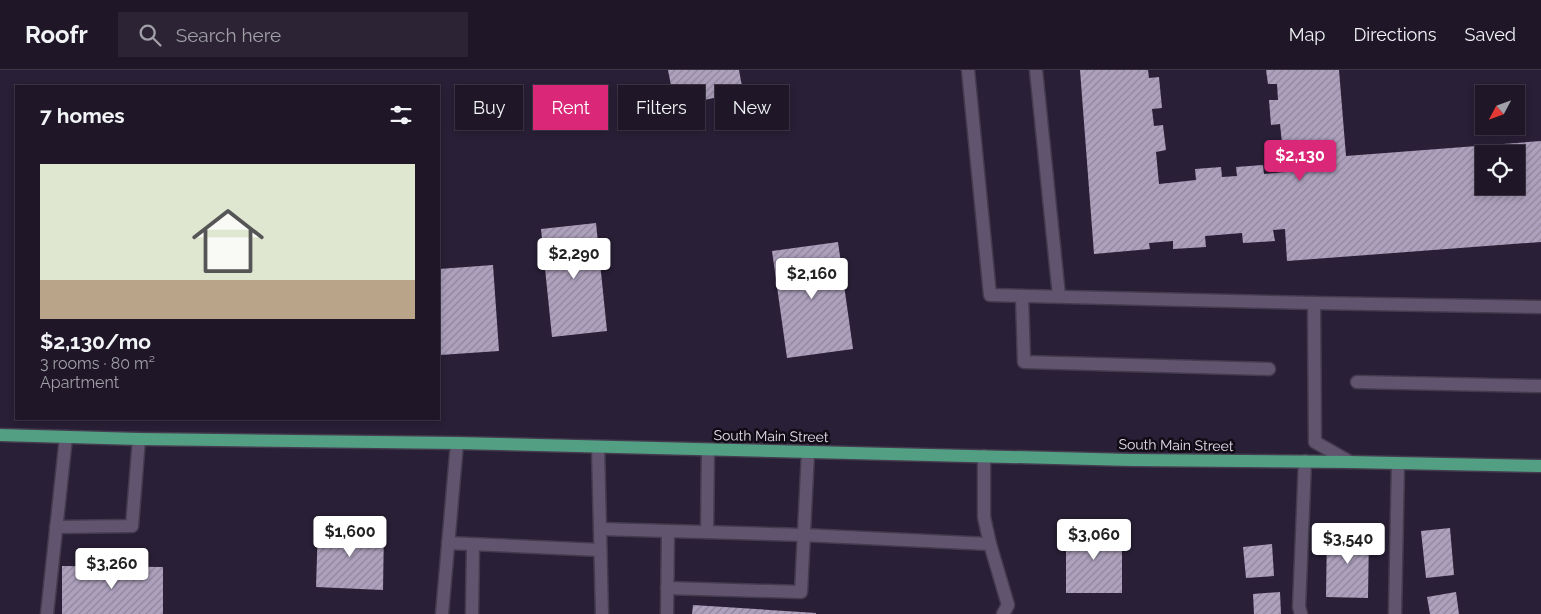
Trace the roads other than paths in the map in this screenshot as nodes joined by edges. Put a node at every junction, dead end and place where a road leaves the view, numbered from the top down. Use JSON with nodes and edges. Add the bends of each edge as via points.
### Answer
{"nodes":[{"id":1,"x":968,"y":70,"type":"edge"},
{"id":2,"x":1036,"y":70,"type":"edge"},
{"id":3,"x":1022,"y":296,"type":"junction"},
{"id":4,"x":1058,"y":296,"type":"junction"},
{"id":5,"x":1314,"y":303,"type":"junction"},
{"id":6,"x":1541,"y":307,"type":"edge"},
{"id":7,"x":1269,"y":369,"type":"dead end"},
{"id":8,"x":1357,"y":382,"type":"dead end"},
{"id":9,"x":1541,"y":386,"type":"edge"},
{"id":10,"x":0,"y":434,"type":"edge"},
{"id":11,"x":66,"y":437,"type":"junction"},
{"id":12,"x":139,"y":439,"type":"junction"},
{"id":13,"x":457,"y":443,"type":"junction"},
{"id":14,"x":598,"y":447,"type":"junction"},
{"id":15,"x":708,"y":450,"type":"junction"},
{"id":16,"x":808,"y":452,"type":"junction"},
{"id":17,"x":984,"y":456,"type":"junction"},
{"id":18,"x":1305,"y":461,"type":"junction"},
{"id":19,"x":1350,"y":462,"type":"junction"},
{"id":20,"x":1398,"y":463,"type":"junction"},
{"id":21,"x":1541,"y":466,"type":"edge"},
{"id":22,"x":56,"y":527,"type":"junction"},
{"id":23,"x":600,"y":529,"type":"junction"},
{"id":24,"x":668,"y":531,"type":"junction"},
{"id":25,"x":707,"y":532,"type":"junction"},
{"id":26,"x":803,"y":535,"type":"junction"},
{"id":27,"x":448,"y":543,"type":"junction"},
{"id":28,"x":990,"y":544,"type":"junction"},
{"id":29,"x":473,"y":545,"type":"junction"},
{"id":30,"x":600,"y":550,"type":"junction"},
{"id":31,"x":667,"y":588,"type":"junction"},
{"id":32,"x":47,"y":614,"type":"edge"},
{"id":33,"x":442,"y":614,"type":"edge"},
{"id":34,"x":472,"y":614,"type":"edge"},
{"id":35,"x":602,"y":614,"type":"edge"},
{"id":36,"x":667,"y":614,"type":"edge"},
{"id":37,"x":1003,"y":614,"type":"edge"},
{"id":38,"x":1300,"y":614,"type":"edge"},
{"id":39,"x":1395,"y":614,"type":"edge"}],
"edges":[{"from":1,"to":3,"type":"street","via":[[990,295]]},
{"from":2,"to":4,"type":"street"},
{"from":3,"to":4,"type":"street"},
{"from":3,"to":7,"type":"street","via":[[1024,362]]},
{"from":4,"to":5,"type":"street"},
{"from":5,"to":6,"type":"street"},
{"from":5,"to":19,"type":"street","via":[[1315,442]]},
{"from":8,"to":9,"type":"street"},
{"from":10,"to":11,"type":"main road","name":"South Main Street"},
{"from":11,"to":12,"type":"main road","name":"South Main Street"},
{"from":11,"to":22,"type":"street"},
{"from":12,"to":13,"type":"main road","name":"South Main Street"},
{"from":12,"to":22,"type":"street","via":[[132,526]]},
{"from":13,"to":14,"type":"main road","name":"South Main Street"},
{"from":13,"to":27,"type":"street"},
{"from":14,"to":15,"type":"main road","name":"South Main Street"},
{"from":14,"to":23,"type":"street"},
{"from":15,"to":16,"type":"main road","name":"South Main Street"},
{"from":15,"to":25,"type":"street"},
{"from":16,"to":17,"type":"main road","name":"South Main Street"},
{"from":16,"to":26,"type":"street"},
{"from":17,"to":18,"type":"main road","name":"South Main Street"},
{"from":17,"to":28,"type":"street","via":[[984,516]]},
{"from":18,"to":19,"type":"main road","name":"South Main Street"},
{"from":18,"to":38,"type":"street"},
{"from":19,"to":20,"type":"main road","name":"South Main Street"},
{"from":20,"to":21,"type":"main road","name":"South Main Street"},
{"from":20,"to":39,"type":"street"},
{"from":22,"to":32,"type":"street"},
{"from":23,"to":24,"type":"street"},
{"from":23,"to":30,"type":"street"},
{"from":24,"to":25,"type":"street"},
{"from":24,"to":31,"type":"street"},
{"from":25,"to":26,"type":"street"},
{"from":26,"to":28,"type":"street"},
{"from":26,"to":31,"type":"street","via":[[801,592]]},
{"from":27,"to":29,"type":"street"},
{"from":27,"to":33,"type":"street"},
{"from":28,"to":37,"type":"street","via":[[1008,605]]},
{"from":29,"to":30,"type":"street"},
{"from":29,"to":34,"type":"street"},
{"from":30,"to":35,"type":"street"},
{"from":31,"to":36,"type":"street"}]}
